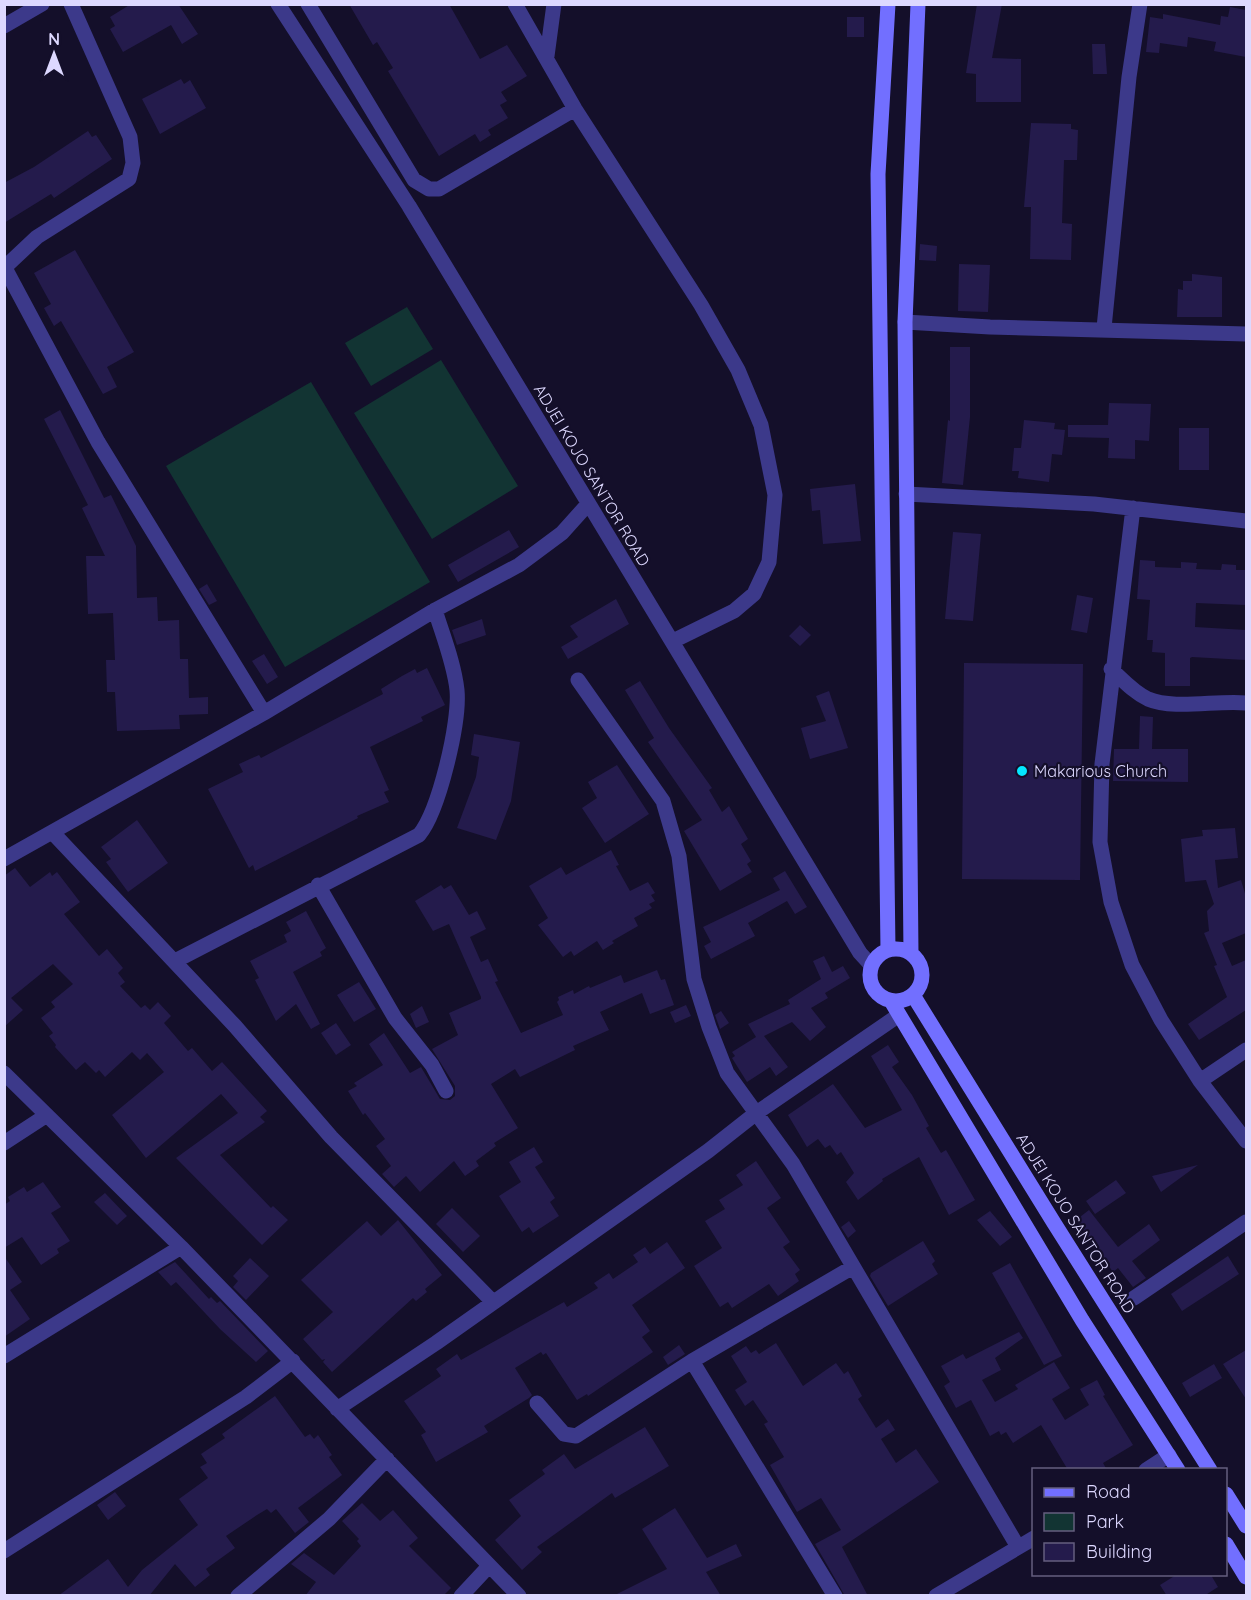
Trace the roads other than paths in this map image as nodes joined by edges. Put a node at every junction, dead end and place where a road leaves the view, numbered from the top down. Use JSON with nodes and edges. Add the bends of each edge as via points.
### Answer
{"nodes":[{"id":1,"x":42,"y":4,"type":"edge"},
{"id":2,"x":70,"y":4,"type":"edge"},
{"id":3,"x":278,"y":4,"type":"edge"},
{"id":4,"x":308,"y":4,"type":"edge"},
{"id":5,"x":515,"y":4,"type":"edge"},
{"id":6,"x":554,"y":4,"type":"edge"},
{"id":7,"x":888,"y":4,"type":"edge"},
{"id":8,"x":918,"y":4,"type":"edge"},
{"id":9,"x":1140,"y":4,"type":"edge"},
{"id":10,"x":4,"y":26,"type":"edge"},
{"id":11,"x":547,"y":56,"type":"junction"},
{"id":12,"x":576,"y":109,"type":"junction"},
{"id":13,"x":5,"y":268,"type":"edge"},
{"id":14,"x":905,"y":322,"type":"junction"},
{"id":15,"x":1104,"y":328,"type":"junction"},
{"id":16,"x":1246,"y":334,"type":"edge"},
{"id":17,"x":906,"y":494,"type":"junction"},
{"id":18,"x":588,"y":504,"type":"junction"},
{"id":19,"x":1133,"y":508,"type":"junction"},
{"id":20,"x":1246,"y":521,"type":"edge"},
{"id":21,"x":435,"y":610,"type":"junction"},
{"id":22,"x":673,"y":641,"type":"junction"},
{"id":23,"x":1111,"y":669,"type":"junction"},
{"id":24,"x":578,"y":680,"type":"dead end"},
{"id":25,"x":1246,"y":703,"type":"edge"},
{"id":26,"x":264,"y":713,"type":"junction"},
{"id":27,"x":53,"y":833,"type":"junction"},
{"id":28,"x":4,"y":859,"type":"edge"},
{"id":29,"x":318,"y":885,"type":"junction"},
{"id":30,"x":888,"y":950,"type":"junction"},
{"id":31,"x":911,"y":954,"type":"junction"},
{"id":32,"x":175,"y":961,"type":"junction"},
{"id":33,"x":871,"y":965,"type":"junction"},
{"id":34,"x":913,"y":995,"type":"junction"},
{"id":35,"x":891,"y":1001,"type":"junction"},
{"id":36,"x":899,"y":1015,"type":"junction"},
{"id":37,"x":1246,"y":1050,"type":"edge"},
{"id":38,"x":4,"y":1073,"type":"edge"},
{"id":39,"x":1200,"y":1081,"type":"junction"},
{"id":40,"x":446,"y":1091,"type":"dead end"},
{"id":41,"x":755,"y":1114,"type":"junction"},
{"id":42,"x":47,"y":1115,"type":"junction"},
{"id":43,"x":1246,"y":1141,"type":"edge"},
{"id":44,"x":4,"y":1143,"type":"edge"},
{"id":45,"x":1246,"y":1222,"type":"edge"},
{"id":46,"x":181,"y":1247,"type":"junction"},
{"id":47,"x":853,"y":1267,"type":"junction"},
{"id":48,"x":1134,"y":1298,"type":"dead end"},
{"id":49,"x":493,"y":1302,"type":"junction"},
{"id":50,"x":4,"y":1356,"type":"edge"},
{"id":51,"x":293,"y":1361,"type":"junction"},
{"id":52,"x":692,"y":1361,"type":"junction"},
{"id":53,"x":537,"y":1402,"type":"dead end"},
{"id":54,"x":337,"y":1409,"type":"junction"},
{"id":55,"x":1169,"y":1455,"type":"junction"},
{"id":56,"x":387,"y":1460,"type":"junction"},
{"id":57,"x":1149,"y":1468,"type":"edge"},
{"id":58,"x":1177,"y":1468,"type":"edge"},
{"id":59,"x":1209,"y":1468,"type":"edge"},
{"id":60,"x":1227,"y":1496,"type":"edge"},
{"id":61,"x":1246,"y":1526,"type":"edge"},
{"id":62,"x":1032,"y":1539,"type":"edge"},
{"id":63,"x":1227,"y":1546,"type":"edge"},
{"id":64,"x":1018,"y":1547,"type":"junction"},
{"id":65,"x":4,"y":1551,"type":"edge"},
{"id":66,"x":489,"y":1566,"type":"junction"},
{"id":67,"x":1246,"y":1577,"type":"edge"},
{"id":68,"x":238,"y":1596,"type":"edge"},
{"id":69,"x":461,"y":1596,"type":"edge"},
{"id":70,"x":519,"y":1596,"type":"edge"},
{"id":71,"x":835,"y":1596,"type":"edge"},
{"id":72,"x":936,"y":1596,"type":"edge"}],
"edges":[{"from":1,"to":10,"type":"street"},
{"from":2,"to":13,"type":"street","via":[[130,137],[133,163],[129,179],[37,237]]},
{"from":3,"to":18,"type":"street","name":"ADJEI KOJO SANTOR ROAD","via":[[409,206]]},
{"from":4,"to":12,"type":"street","via":[[414,180],[422,187],[439,189]]},
{"from":5,"to":11,"type":"street"},
{"from":6,"to":11,"type":"street"},
{"from":7,"to":30,"type":"street","via":[[878,174]]},
{"from":8,"to":14,"type":"street"},
{"from":9,"to":15,"type":"street"},
{"from":11,"to":12,"type":"street"},
{"from":12,"to":22,"type":"street","via":[[695,295],[738,370],[761,425],[775,495],[770,562],[754,594],[734,611]]},
{"from":13,"to":26,"type":"street","via":[[98,442]]},
{"from":14,"to":15,"type":"street"},
{"from":14,"to":17,"type":"street"},
{"from":15,"to":16,"type":"street"},
{"from":17,"to":19,"type":"street"},
{"from":17,"to":31,"type":"street"},
{"from":18,"to":21,"type":"street","via":[[562,533],[519,565]]},
{"from":18,"to":22,"type":"street","name":"ADJEI KOJO SANTOR ROAD"},
{"from":19,"to":20,"type":"street"},
{"from":19,"to":23,"type":"street"},
{"from":21,"to":26,"type":"street"},
{"from":21,"to":29,"type":"street","via":[[457,692],[444,777],[428,824],[419,834]]},
{"from":22,"to":33,"type":"street","name":"ADJEI KOJO SANTOR ROAD","via":[[860,954]]},
{"from":23,"to":25,"type":"street","via":[[1134,691],[1168,704]]},
{"from":23,"to":39,"type":"street","via":[[1100,842],[1111,902],[1132,965]]},
{"from":24,"to":41,"type":"street","via":[[663,801],[679,856],[694,979],[728,1073]]},
{"from":26,"to":27,"type":"street"},
{"from":27,"to":28,"type":"street"},
{"from":27,"to":32,"type":"street"},
{"from":29,"to":32,"type":"street"},
{"from":29,"to":40,"type":"street","via":[[395,1018],[432,1065]]},
{"from":30,"to":31,"type":"street","via":[[900,949]]},
{"from":30,"to":33,"type":"street"},
{"from":31,"to":34,"type":"street","via":[[922,973]]},
{"from":32,"to":49,"type":"street","via":[[331,1137]]},
{"from":33,"to":35,"type":"street","via":[[869,977],[873,988],[880,997]]},
{"from":34,"to":35,"type":"street"},
{"from":34,"to":59,"type":"street","name":"ADJEI KOJO SANTOR ROAD"},
{"from":35,"to":36,"type":"street"},
{"from":36,"to":41,"type":"street"},
{"from":36,"to":55,"type":"street","via":[[1082,1320]]},
{"from":37,"to":39,"type":"street"},
{"from":38,"to":42,"type":"street"},
{"from":39,"to":43,"type":"street"},
{"from":41,"to":47,"type":"street","via":[[793,1164]]},
{"from":41,"to":49,"type":"street"},
{"from":42,"to":44,"type":"street"},
{"from":42,"to":46,"type":"street"},
{"from":45,"to":48,"type":"street"},
{"from":46,"to":50,"type":"street"},
{"from":46,"to":51,"type":"street"},
{"from":47,"to":52,"type":"street"},
{"from":47,"to":64,"type":"street"},
{"from":49,"to":54,"type":"street"},
{"from":51,"to":54,"type":"street"},
{"from":51,"to":65,"type":"street","via":[[246,1397]]},
{"from":52,"to":53,"type":"street","via":[[576,1436],[564,1434]]},
{"from":52,"to":71,"type":"street"},
{"from":54,"to":56,"type":"street"},
{"from":55,"to":57,"type":"street"},
{"from":55,"to":58,"type":"street"},
{"from":56,"to":66,"type":"street"},
{"from":56,"to":68,"type":"street","via":[[329,1519]]},
{"from":60,"to":61,"type":"street"},
{"from":62,"to":64,"type":"street"},
{"from":63,"to":67,"type":"street"},
{"from":64,"to":72,"type":"street"},
{"from":66,"to":69,"type":"street"},
{"from":66,"to":70,"type":"street"}]}
